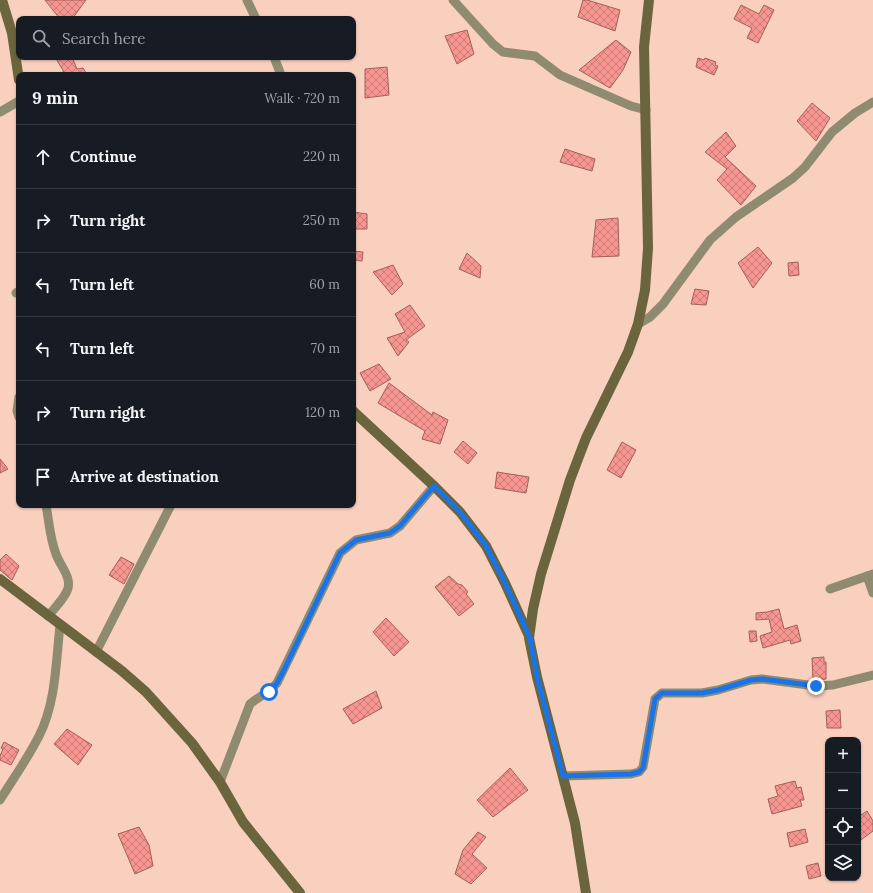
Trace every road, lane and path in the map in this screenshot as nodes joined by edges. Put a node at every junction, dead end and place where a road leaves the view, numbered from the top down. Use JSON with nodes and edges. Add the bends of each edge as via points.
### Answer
{"nodes":[{"id":1,"x":2,"y":0,"type":"edge"},
{"id":2,"x":247,"y":0,"type":"edge"},
{"id":3,"x":453,"y":0,"type":"edge"},
{"id":4,"x":649,"y":0,"type":"edge"},
{"id":5,"x":255,"y":16,"type":"edge"},
{"id":6,"x":16,"y":60,"type":"edge"},
{"id":7,"x":16,"y":60,"type":"edge"},
{"id":8,"x":275,"y":60,"type":"edge"},
{"id":9,"x":18,"y":72,"type":"edge"},
{"id":10,"x":280,"y":72,"type":"edge"},
{"id":11,"x":873,"y":102,"type":"edge"},
{"id":12,"x":16,"y":104,"type":"edge"},
{"id":13,"x":646,"y":110,"type":"junction"},
{"id":14,"x":0,"y":112,"type":"edge"},
{"id":15,"x":638,"y":324,"type":"junction"},
{"id":16,"x":356,"y":414,"type":"edge"},
{"id":17,"x":434,"y":486,"type":"junction"},
{"id":18,"x":46,"y":508,"type":"edge"},
{"id":19,"x":168,"y":508,"type":"edge"},
{"id":20,"x":870,"y":575,"type":"edge"},
{"id":21,"x":1,"y":582,"type":"edge"},
{"id":22,"x":830,"y":589,"type":"dead end"},
{"id":23,"x":873,"y":593,"type":"edge"},
{"id":24,"x":48,"y":616,"type":"junction"},
{"id":25,"x":60,"y":625,"type":"junction"},
{"id":26,"x":530,"y":638,"type":"junction"},
{"id":27,"x":96,"y":652,"type":"junction"},
{"id":28,"x":873,"y":675,"type":"edge"},
{"id":29,"x":563,"y":776,"type":"junction"},
{"id":30,"x":220,"y":782,"type":"junction"},
{"id":31,"x":0,"y":800,"type":"edge"},
{"id":32,"x":300,"y":893,"type":"edge"},
{"id":33,"x":586,"y":893,"type":"edge"}],
"edges":[{"from":1,"to":6,"type":"street","via":[[12,33]]},
{"from":2,"to":5,"type":"street"},
{"from":3,"to":13,"type":"street","via":[[503,52],[535,56],[560,75]]},
{"from":4,"to":13,"type":"street","via":[[644,47]]},
{"from":7,"to":9,"type":"street"},
{"from":8,"to":10,"type":"street"},
{"from":11,"to":15,"type":"street","via":[[832,132],[805,167],[793,178],[736,216],[710,240],[663,304],[650,317]]},
{"from":12,"to":14,"type":"street"},
{"from":13,"to":15,"type":"street","via":[[648,248],[645,290]]},
{"from":15,"to":26,"type":"street","via":[[628,352],[586,438],[570,480],[532,609]]},
{"from":16,"to":17,"type":"street"},
{"from":17,"to":26,"type":"street","via":[[460,512],[486,546]]},
{"from":17,"to":30,"type":"street","via":[[400,526],[390,533],[356,540],[340,553],[277,683],[269,692],[250,704]]},
{"from":18,"to":24,"type":"street","via":[[56,554],[69,584],[67,592]]},
{"from":19,"to":27,"type":"street"},
{"from":20,"to":22,"type":"street"},
{"from":20,"to":23,"type":"street"},
{"from":21,"to":24,"type":"street"},
{"from":24,"to":25,"type":"street"},
{"from":25,"to":27,"type":"street"},
{"from":25,"to":31,"type":"street","via":[[48,714],[39,736]]},
{"from":26,"to":29,"type":"street","via":[[537,677]]},
{"from":27,"to":30,"type":"street","via":[[146,692],[192,743]]},
{"from":28,"to":29,"type":"street","via":[[833,685],[803,685],[762,679],[702,693],[662,693],[655,699],[643,768],[639,772]]},
{"from":29,"to":33,"type":"street","via":[[575,823]]},
{"from":30,"to":32,"type":"street","via":[[243,822]]}]}
